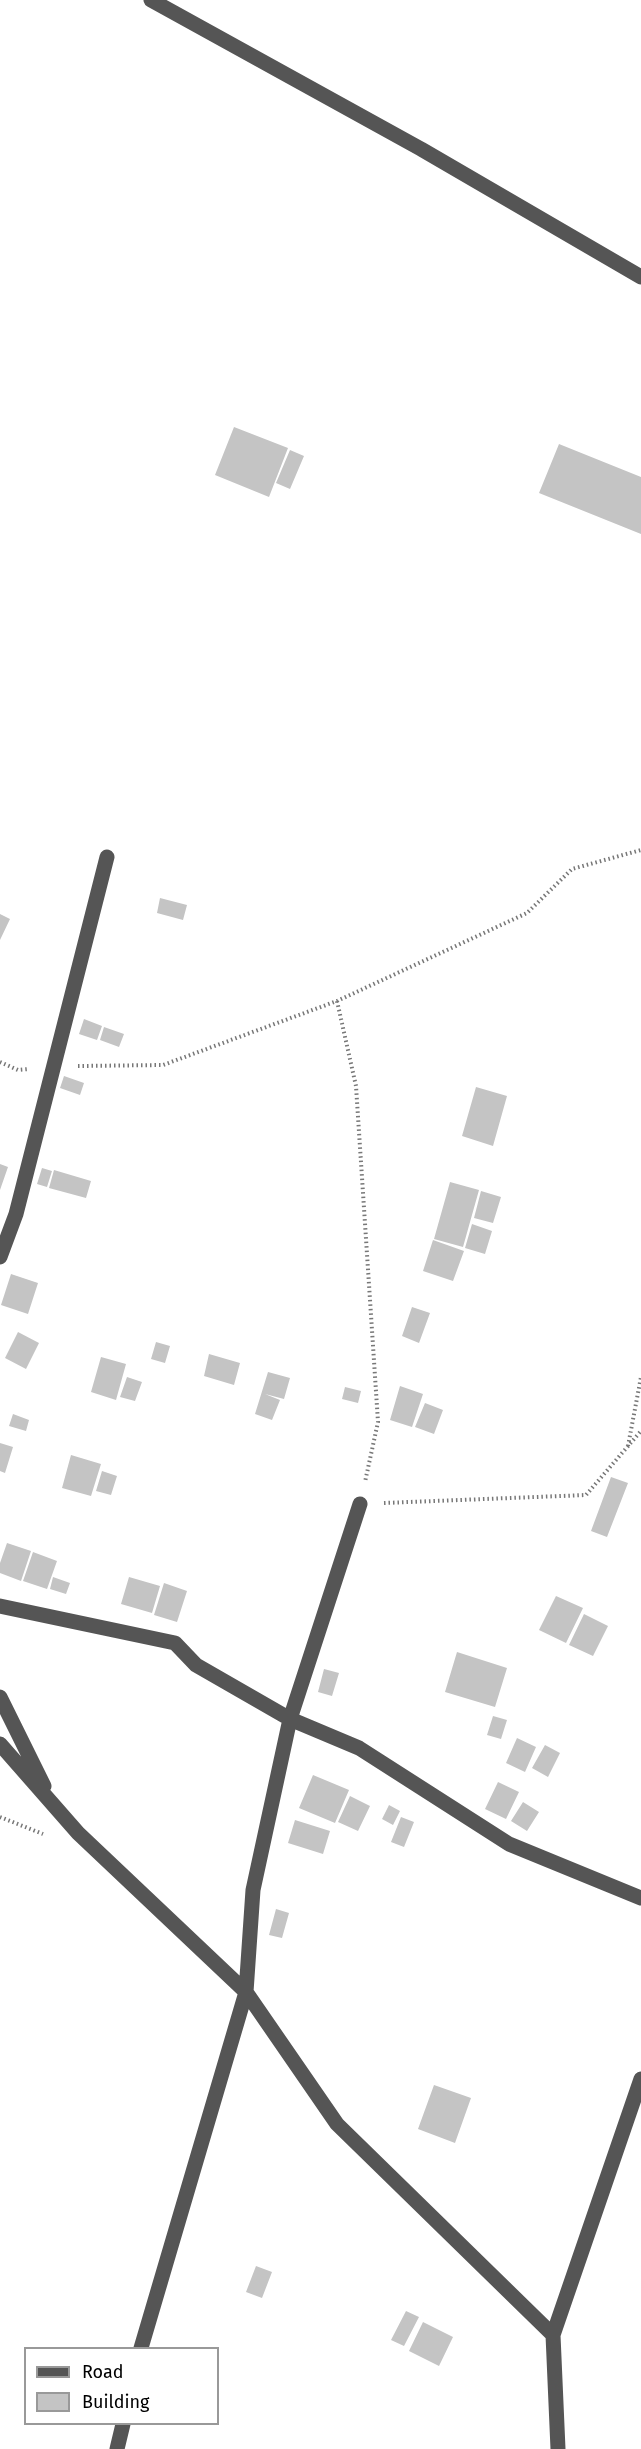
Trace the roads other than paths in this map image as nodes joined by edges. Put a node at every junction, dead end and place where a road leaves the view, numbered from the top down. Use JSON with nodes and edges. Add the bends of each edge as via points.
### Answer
{"nodes":[{"id":1,"x":151,"y":0,"type":"edge"},
{"id":2,"x":641,"y":278,"type":"edge"},
{"id":3,"x":106,"y":857,"type":"dead end"},
{"id":4,"x":0,"y":1257,"type":"edge"},
{"id":5,"x":360,"y":1504,"type":"road end"},
{"id":6,"x":0,"y":1606,"type":"edge"},
{"id":7,"x":0,"y":1697,"type":"edge"},
{"id":8,"x":290,"y":1719,"type":"junction"},
{"id":9,"x":0,"y":1744,"type":"edge"},
{"id":10,"x":53,"y":1805,"type":"junction"},
{"id":11,"x":641,"y":1898,"type":"edge"},
{"id":12,"x":246,"y":1992,"type":"junction"},
{"id":13,"x":641,"y":2079,"type":"edge"},
{"id":14,"x":554,"y":2335,"type":"junction"},
{"id":15,"x":142,"y":2347,"type":"edge"},
{"id":16,"x":123,"y":2425,"type":"edge"},
{"id":17,"x":117,"y":2449,"type":"edge"},
{"id":18,"x":558,"y":2449,"type":"edge"}],
"edges":[{"from":1,"to":2,"type":"street","via":[[422,149]]},
{"from":3,"to":4,"type":"street","via":[[16,1214]]},
{"from":5,"to":8,"type":"street"},
{"from":6,"to":8,"type":"street","via":[[175,1643],[196,1665]]},
{"from":7,"to":10,"type":"street"},
{"from":8,"to":11,"type":"street","via":[[358,1748],[509,1844]]},
{"from":8,"to":12,"type":"street","via":[[253,1890]]},
{"from":9,"to":10,"type":"street"},
{"from":10,"to":12,"type":"street"},
{"from":12,"to":14,"type":"street","via":[[337,2124]]},
{"from":12,"to":15,"type":"street"},
{"from":13,"to":14,"type":"street"},
{"from":14,"to":18,"type":"street"},
{"from":16,"to":17,"type":"street"}]}
